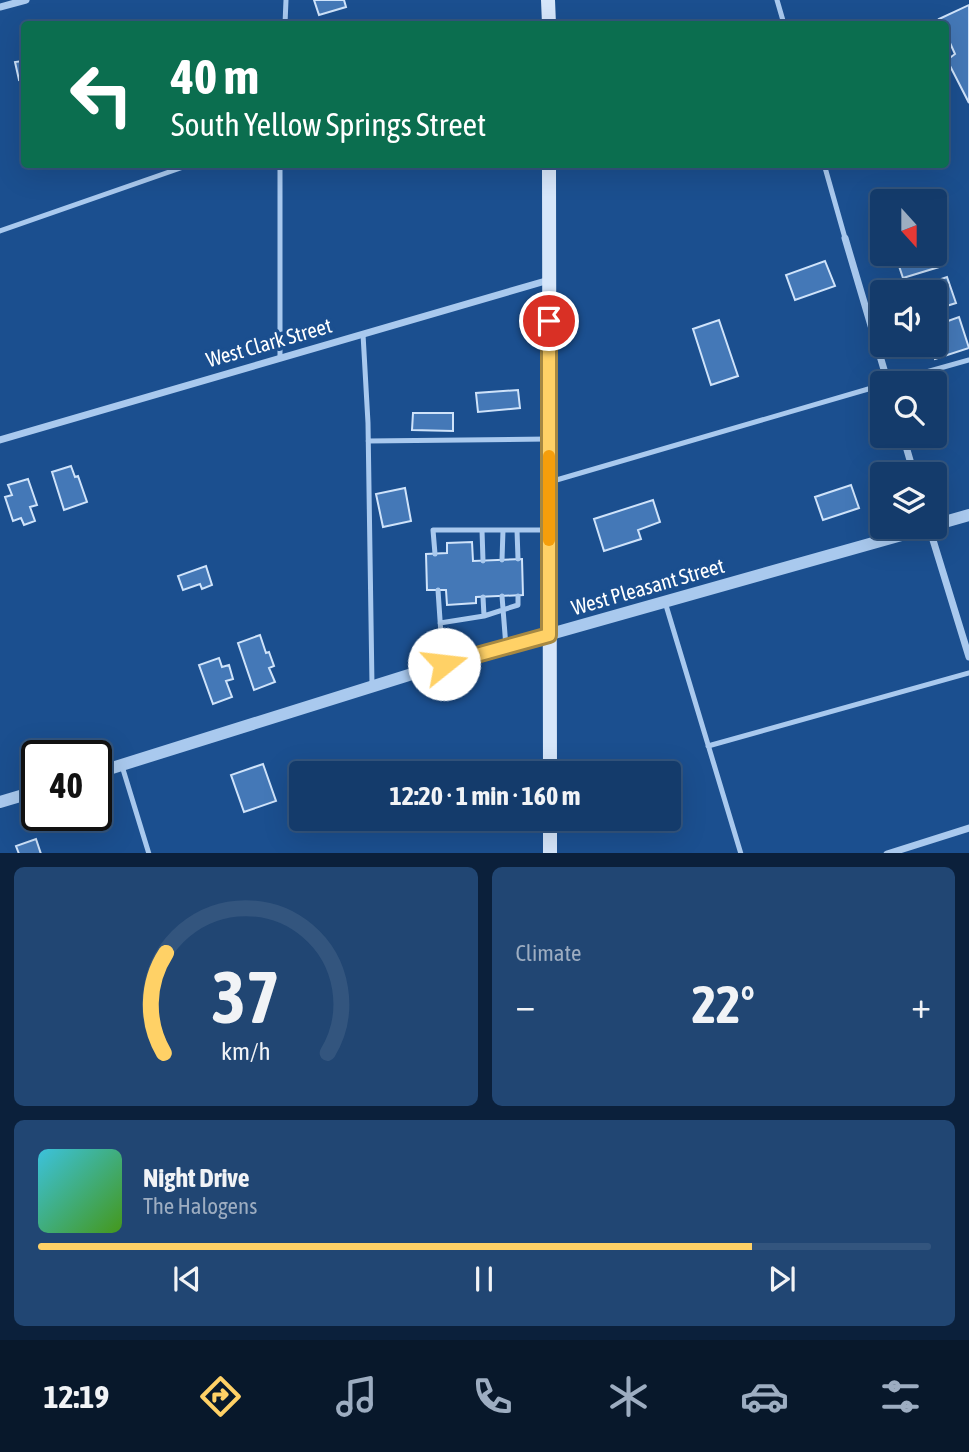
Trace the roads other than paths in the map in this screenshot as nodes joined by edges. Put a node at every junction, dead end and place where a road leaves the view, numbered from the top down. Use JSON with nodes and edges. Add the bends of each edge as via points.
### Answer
{"nodes":[{"id":1,"x":26,"y":0,"type":"edge"},
{"id":2,"x":286,"y":0,"type":"edge"},
{"id":3,"x":548,"y":0,"type":"edge"},
{"id":4,"x":777,"y":0,"type":"edge"},
{"id":5,"x":0,"y":7,"type":"edge"},
{"id":6,"x":285,"y":21,"type":"edge"},
{"id":7,"x":548,"y":21,"type":"edge"},
{"id":8,"x":783,"y":21,"type":"edge"},
{"id":9,"x":181,"y":168,"type":"edge"},
{"id":10,"x":281,"y":168,"type":"edge"},
{"id":11,"x":549,"y":168,"type":"edge"},
{"id":12,"x":825,"y":168,"type":"edge"},
{"id":13,"x":0,"y":231,"type":"edge"},
{"id":14,"x":845,"y":238,"type":"joint"},
{"id":15,"x":549,"y":280,"type":"junction"},
{"id":16,"x":363,"y":334,"type":"junction"},
{"id":17,"x":280,"y":358,"type":"junction"},
{"id":18,"x":969,"y":360,"type":"edge"},
{"id":19,"x":882,"y":371,"type":"edge"},
{"id":20,"x":931,"y":371,"type":"edge"},
{"id":21,"x":870,"y":389,"type":"edge"},
{"id":22,"x":548,"y":439,"type":"junction"},
{"id":23,"x":0,"y":440,"type":"edge"},
{"id":24,"x":368,"y":441,"type":"junction"},
{"id":25,"x":549,"y":482,"type":"junction"},
{"id":26,"x":969,"y":515,"type":"edge"},
{"id":27,"x":947,"y":521,"type":"edge"},
{"id":28,"x":482,"y":530,"type":"junction"},
{"id":29,"x":503,"y":530,"type":"junction"},
{"id":30,"x":517,"y":530,"type":"junction"},
{"id":31,"x":549,"y":530,"type":"junction"},
{"id":32,"x":886,"y":539,"type":"edge"},
{"id":33,"x":935,"y":539,"type":"edge"},
{"id":34,"x":435,"y":554,"type":"dead end"},
{"id":35,"x":518,"y":559,"type":"dead end"},
{"id":36,"x":502,"y":560,"type":"dead end"},
{"id":37,"x":483,"y":561,"type":"dead end"},
{"id":38,"x":438,"y":590,"type":"dead end"},
{"id":39,"x":502,"y":596,"type":"dead end"},
{"id":40,"x":518,"y":596,"type":"dead end"},
{"id":41,"x":483,"y":597,"type":"dead end"},
{"id":42,"x":665,"y":602,"type":"junction"},
{"id":43,"x":502,"y":612,"type":"junction"},
{"id":44,"x":484,"y":616,"type":"junction"},
{"id":45,"x":440,"y":622,"type":"junction"},
{"id":46,"x":549,"y":635,"type":"junction"},
{"id":47,"x":506,"y":647,"type":"junction"},
{"id":48,"x":969,"y":657,"type":"edge"},
{"id":49,"x":444,"y":664,"type":"junction"},
{"id":50,"x":969,"y":673,"type":"edge"},
{"id":51,"x":372,"y":688,"type":"junction"},
{"id":52,"x":708,"y":746,"type":"junction"},
{"id":53,"x":550,"y":761,"type":"edge"},
{"id":54,"x":121,"y":765,"type":"junction"},
{"id":55,"x":112,"y":768,"type":"edge"},
{"id":56,"x":21,"y":796,"type":"edge"},
{"id":57,"x":0,"y":802,"type":"edge"},
{"id":58,"x":969,"y":828,"type":"edge"},
{"id":59,"x":550,"y":831,"type":"edge"},
{"id":60,"x":149,"y":853,"type":"edge"},
{"id":61,"x":550,"y":853,"type":"edge"},
{"id":62,"x":741,"y":853,"type":"edge"},
{"id":63,"x":887,"y":853,"type":"edge"}],
"edges":[{"from":1,"to":5,"type":"street"},
{"from":2,"to":6,"type":"lane"},
{"from":3,"to":7,"type":"main road"},
{"from":4,"to":8,"type":"lane"},
{"from":9,"to":13,"type":"lane"},
{"from":10,"to":17,"type":"lane"},
{"from":11,"to":15,"type":"main road"},
{"from":12,"to":14,"type":"lane"},
{"from":14,"to":19,"type":"street"},
{"from":15,"to":16,"type":"street","name":"West Clark Street"},
{"from":15,"to":22,"type":"main road"},
{"from":16,"to":17,"type":"street","name":"West Clark Street"},
{"from":16,"to":24,"type":"lane"},
{"from":17,"to":23,"type":"street","name":"West Clark Street"},
{"from":18,"to":20,"type":"lane"},
{"from":21,"to":25,"type":"lane"},
{"from":22,"to":24,"type":"lane"},
{"from":22,"to":25,"type":"main road"},
{"from":24,"to":51,"type":"lane"},
{"from":25,"to":31,"type":"main road"},
{"from":26,"to":27,"type":"street","name":"West Pleasant Street"},
{"from":28,"to":29,"type":"lane"},
{"from":28,"to":34,"type":"lane","via":[[433,530]]},
{"from":28,"to":37,"type":"lane"},
{"from":29,"to":30,"type":"lane"},
{"from":29,"to":36,"type":"lane"},
{"from":30,"to":31,"type":"lane"},
{"from":30,"to":35,"type":"lane"},
{"from":31,"to":46,"type":"main road"},
{"from":32,"to":42,"type":"street","name":"West Pleasant Street"},
{"from":33,"to":48,"type":"street"},
{"from":38,"to":45,"type":"lane"},
{"from":39,"to":43,"type":"lane"},
{"from":40,"to":43,"type":"lane","via":[[518,605]]},
{"from":41,"to":44,"type":"lane"},
{"from":42,"to":46,"type":"street","name":"West Pleasant Street"},
{"from":42,"to":52,"type":"lane"},
{"from":43,"to":44,"type":"lane"},
{"from":43,"to":47,"type":"lane"},
{"from":44,"to":45,"type":"lane"},
{"from":45,"to":49,"type":"lane"},
{"from":46,"to":47,"type":"street","name":"West Pleasant Street"},
{"from":46,"to":53,"type":"main road"},
{"from":47,"to":49,"type":"street","name":"West Pleasant Street"},
{"from":49,"to":51,"type":"street","name":"West Pleasant Street"},
{"from":50,"to":52,"type":"lane"},
{"from":51,"to":54,"type":"street","name":"West Pleasant Street"},
{"from":52,"to":62,"type":"lane"},
{"from":54,"to":55,"type":"street","name":"West Pleasant Street"},
{"from":54,"to":60,"type":"lane"},
{"from":56,"to":57,"type":"street"},
{"from":58,"to":63,"type":"street"},
{"from":59,"to":61,"type":"main road"}]}
